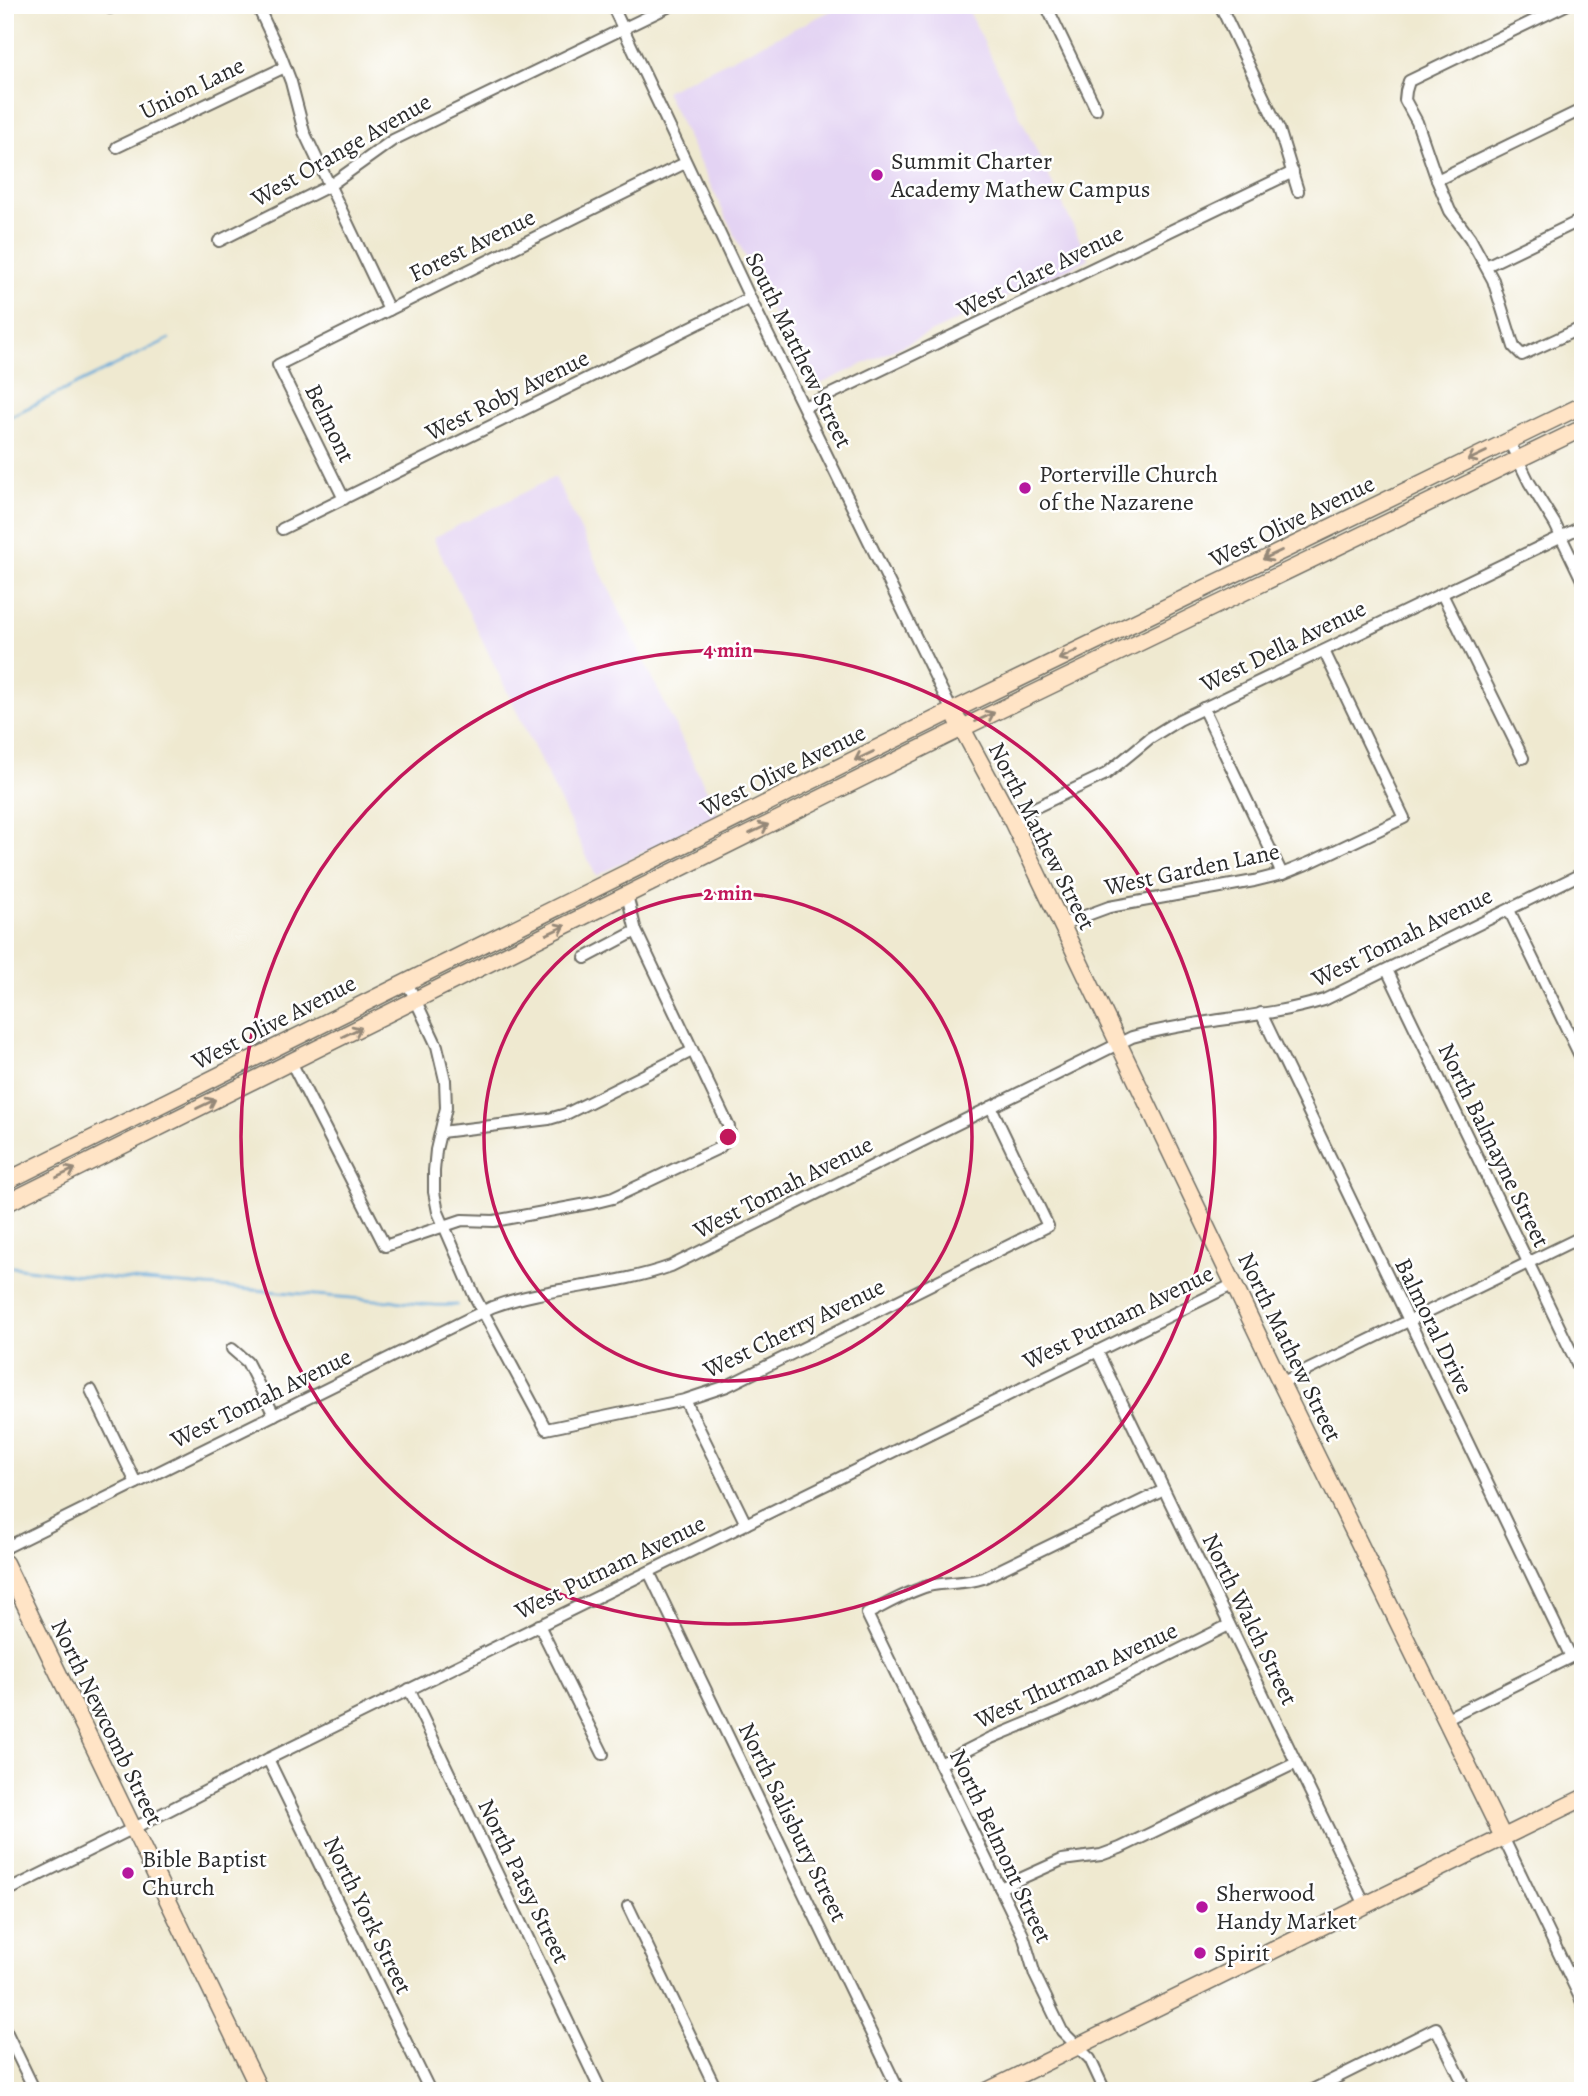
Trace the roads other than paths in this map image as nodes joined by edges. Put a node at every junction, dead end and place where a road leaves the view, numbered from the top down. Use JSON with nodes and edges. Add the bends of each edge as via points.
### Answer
{"nodes":[{"id":1,"x":257,"y":5,"type":"edge"},
{"id":2,"x":612,"y":5,"type":"edge"},
{"id":3,"x":672,"y":5,"type":"edge"},
{"id":4,"x":1046,"y":5,"type":"edge"},
{"id":5,"x":1220,"y":5,"type":"edge"},
{"id":6,"x":1566,"y":5,"type":"edge"},
{"id":7,"x":623,"y":29,"type":"junction"},
{"id":8,"x":285,"y":67,"type":"junction"},
{"id":9,"x":1096,"y":109,"type":"dead end"},
{"id":10,"x":1583,"y":109,"type":"edge"},
{"id":11,"x":117,"y":148,"type":"dead end"},
{"id":12,"x":685,"y":163,"type":"junction"},
{"id":13,"x":1293,"y":172,"type":"junction"},
{"id":14,"x":1437,"y":180,"type":"junction"},
{"id":15,"x":329,"y":186,"type":"junction"},
{"id":16,"x":1298,"y":191,"type":"dead end"},
{"id":17,"x":1583,"y":219,"type":"edge"},
{"id":18,"x":219,"y":241,"type":"dead end"},
{"id":19,"x":1486,"y":266,"type":"junction"},
{"id":20,"x":750,"y":298,"type":"junction"},
{"id":21,"x":389,"y":310,"type":"junction"},
{"id":22,"x":1583,"y":327,"type":"edge"},
{"id":23,"x":278,"y":365,"type":"joint"},
{"id":24,"x":1583,"y":405,"type":"edge"},
{"id":25,"x":804,"y":407,"type":"junction"},
{"id":26,"x":1583,"y":428,"type":"edge"},
{"id":27,"x":1509,"y":441,"type":"junction"},
{"id":28,"x":1518,"y":459,"type":"junction"},
{"id":29,"x":344,"y":499,"type":"junction"},
{"id":30,"x":1583,"y":526,"type":"edge"},
{"id":31,"x":282,"y":529,"type":"dead end"},
{"id":32,"x":1561,"y":536,"type":"junction"},
{"id":33,"x":1583,"y":582,"type":"edge"},
{"id":34,"x":1442,"y":594,"type":"junction"},
{"id":35,"x":1324,"y":651,"type":"junction"},
{"id":36,"x":1203,"y":708,"type":"junction"},
{"id":37,"x":953,"y":711,"type":"junction"},
{"id":38,"x":962,"y":728,"type":"junction"},
{"id":39,"x":1523,"y":758,"type":"dead end"},
{"id":40,"x":1013,"y":823,"type":"junction"},
{"id":41,"x":1583,"y":873,"type":"edge"},
{"id":42,"x":1282,"y":874,"type":"junction"},
{"id":43,"x":627,"y":895,"type":"junction"},
{"id":44,"x":1508,"y":910,"type":"junction"},
{"id":45,"x":1063,"y":924,"type":"junction"},
{"id":46,"x":636,"y":931,"type":"junction"},
{"id":47,"x":585,"y":958,"type":"dead end"},
{"id":48,"x":1387,"y":970,"type":"junction"},
{"id":49,"x":407,"y":982,"type":"junction"},
{"id":50,"x":416,"y":1000,"type":"junction"},
{"id":51,"x":1261,"y":1013,"type":"junction"},
{"id":52,"x":1118,"y":1044,"type":"junction"},
{"id":53,"x":692,"y":1051,"type":"junction"},
{"id":54,"x":291,"y":1062,"type":"junction"},
{"id":55,"x":1583,"y":1062,"type":"edge"},
{"id":56,"x":991,"y":1107,"type":"junction"},
{"id":57,"x":441,"y":1132,"type":"junction"},
{"id":58,"x":5,"y":1182,"type":"edge"},
{"id":59,"x":5,"y":1204,"type":"edge"},
{"id":60,"x":443,"y":1226,"type":"junction"},
{"id":61,"x":1583,"y":1236,"type":"edge"},
{"id":62,"x":1528,"y":1263,"type":"junction"},
{"id":63,"x":1234,"y":1284,"type":"junction"},
{"id":64,"x":484,"y":1311,"type":"junction"},
{"id":65,"x":1408,"y":1321,"type":"junction"},
{"id":66,"x":232,"y":1349,"type":"dead end"},
{"id":67,"x":1097,"y":1352,"type":"junction"},
{"id":68,"x":1583,"y":1376,"type":"edge"},
{"id":69,"x":1281,"y":1383,"type":"junction"},
{"id":70,"x":91,"y":1390,"type":"dead end"},
{"id":71,"x":685,"y":1400,"type":"junction"},
{"id":72,"x":274,"y":1415,"type":"junction"},
{"id":73,"x":136,"y":1483,"type":"junction"},
{"id":74,"x":1164,"y":1490,"type":"junction"},
{"id":75,"x":746,"y":1524,"type":"junction"},
{"id":76,"x":5,"y":1548,"type":"edge"},
{"id":77,"x":5,"y":1563,"type":"edge"},
{"id":78,"x":649,"y":1572,"type":"junction"},
{"id":79,"x":539,"y":1625,"type":"junction"},
{"id":80,"x":1229,"y":1625,"type":"junction"},
{"id":81,"x":1583,"y":1651,"type":"edge"},
{"id":82,"x":1571,"y":1657,"type":"junction"},
{"id":83,"x":409,"y":1689,"type":"junction"},
{"id":84,"x":1445,"y":1719,"type":"junction"},
{"id":85,"x":603,"y":1754,"type":"dead end"},
{"id":86,"x":268,"y":1759,"type":"junction"},
{"id":87,"x":1296,"y":1763,"type":"junction"},
{"id":88,"x":940,"y":1764,"type":"junction"},
{"id":89,"x":1583,"y":1798,"type":"edge"},
{"id":90,"x":133,"y":1829,"type":"junction"},
{"id":91,"x":1503,"y":1837,"type":"junction"},
{"id":92,"x":1000,"y":1888,"type":"junction"},
{"id":93,"x":5,"y":1892,"type":"edge"},
{"id":94,"x":1365,"y":1905,"type":"junction"},
{"id":95,"x":628,"y":1906,"type":"dead end"},
{"id":96,"x":1583,"y":2004,"type":"edge"},
{"id":97,"x":5,"y":2029,"type":"edge"},
{"id":98,"x":1077,"y":2046,"type":"junction"},
{"id":99,"x":35,"y":2091,"type":"edge"},
{"id":100,"x":260,"y":2091,"type":"edge"},
{"id":101,"x":430,"y":2091,"type":"edge"},
{"id":102,"x":601,"y":2091,"type":"edge"},
{"id":103,"x":717,"y":2091,"type":"edge"},
{"id":104,"x":899,"y":2091,"type":"edge"},
{"id":105,"x":987,"y":2091,"type":"edge"},
{"id":106,"x":1105,"y":2091,"type":"edge"},
{"id":107,"x":1310,"y":2091,"type":"edge"},
{"id":108,"x":1467,"y":2091,"type":"edge"}],
"edges":[{"from":1,"to":8,"type":"street"},
{"from":2,"to":7,"type":"street","name":"South Matthew Street"},
{"from":3,"to":7,"type":"street","name":"West Orange Avenue"},
{"from":4,"to":9,"type":"street"},
{"from":5,"to":13,"type":"street","via":[[1279,129]]},
{"from":6,"to":14,"type":"street","via":[[1409,81],[1405,100]]},
{"from":7,"to":12,"type":"street","name":"South Matthew Street"},
{"from":7,"to":15,"type":"street","name":"West Orange Avenue","via":[[393,140]]},
{"from":8,"to":11,"type":"street","name":"Union Lane"},
{"from":8,"to":15,"type":"street","via":[[304,132]]},
{"from":10,"to":14,"type":"street"},
{"from":12,"to":20,"type":"street","name":"South Matthew Street"},
{"from":12,"to":21,"type":"street","name":"Forest Avenue"},
{"from":13,"to":16,"type":"street"},
{"from":13,"to":25,"type":"street","name":"West Clare Avenue"},
{"from":14,"to":19,"type":"street","via":[[1450,211]]},
{"from":15,"to":18,"type":"street","name":"West Orange Avenue"},
{"from":15,"to":21,"type":"street"},
{"from":17,"to":19,"type":"street"},
{"from":19,"to":22,"type":"street","via":[[1510,338],[1522,355]]},
{"from":20,"to":25,"type":"street","name":"South Matthew Street"},
{"from":20,"to":29,"type":"street","name":"West Roby Avenue"},
{"from":21,"to":23,"type":"street","name":"Forest Avenue"},
{"from":23,"to":29,"type":"street","name":"Belmont"},
{"from":24,"to":27,"type":"main road","name":"West Olive Avenue"},
{"from":25,"to":37,"type":"street","name":"South Matthew Street"},
{"from":26,"to":28,"type":"main road","name":"West Olive Avenue"},
{"from":27,"to":28,"type":"street"},
{"from":27,"to":37,"type":"main road","name":"West Olive Avenue","one_way":true},
{"from":28,"to":32,"type":"street"},
{"from":38,"to":28,"type":"main road","name":"West Olive Avenue","one_way":true},
{"from":29,"to":31,"type":"street","name":"West Roby Avenue"},
{"from":30,"to":32,"type":"street","name":"West Della Avenue"},
{"from":32,"to":33,"type":"street"},
{"from":32,"to":34,"type":"street","name":"West Della Avenue"},
{"from":34,"to":35,"type":"street","name":"West Della Avenue"},
{"from":34,"to":39,"type":"street"},
{"from":35,"to":36,"type":"street","name":"West Della Avenue"},
{"from":35,"to":42,"type":"street","name":"West Garden Lane","via":[[1404,818]]},
{"from":36,"to":40,"type":"street","name":"West Della Avenue","via":[[1150,738],[1106,774],[1030,810]]},
{"from":36,"to":42,"type":"street"},
{"from":37,"to":38,"type":"main road","name":"North Mathew Street"},
{"from":37,"to":49,"type":"main road","name":"West Olive Avenue","one_way":true},
{"from":38,"to":40,"type":"main road","name":"North Mathew Street"},
{"from":43,"to":38,"type":"main road","name":"West Olive Avenue","one_way":true},
{"from":40,"to":45,"type":"main road","name":"North Mathew Street"},
{"from":41,"to":44,"type":"street","name":"West Tomah Avenue"},
{"from":42,"to":45,"type":"street","name":"West Garden Lane","via":[[1109,907]]},
{"from":43,"to":46,"type":"street"},
{"from":50,"to":43,"type":"main road","name":"West Olive Avenue","one_way":true},
{"from":44,"to":48,"type":"street","name":"West Tomah Avenue"},
{"from":44,"to":55,"type":"street"},
{"from":45,"to":52,"type":"main road","name":"North Mathew Street"},
{"from":46,"to":47,"type":"street"},
{"from":46,"to":53,"type":"street"},
{"from":48,"to":51,"type":"street","name":"West Tomah Avenue","via":[[1324,1000]]},
{"from":48,"to":62,"type":"street","name":"North Balmayne Street"},
{"from":49,"to":50,"type":"street"},
{"from":49,"to":58,"type":"main road","name":"West Olive Avenue"},
{"from":54,"to":50,"type":"main road","name":"West Olive Avenue","one_way":true},
{"from":50,"to":57,"type":"street","via":[[444,1067],[446,1108]]},
{"from":51,"to":52,"type":"street","name":"West Tomah Avenue","via":[[1158,1031]]},
{"from":51,"to":65,"type":"street","name":"Balmoral Drive"},
{"from":52,"to":56,"type":"street","name":"West Tomah Avenue"},
{"from":52,"to":63,"type":"main road","name":"North Mathew Street"},
{"from":53,"to":57,"type":"street","via":[[566,1114]]},
{"from":53,"to":60,"type":"street","via":[[729,1127],[730,1136],[719,1148],[613,1198]]},
{"from":59,"to":54,"type":"main road","name":"West Olive Avenue","one_way":true},
{"from":54,"to":60,"type":"street","via":[[385,1246]]},
{"from":56,"to":64,"type":"street","name":"West Tomah Avenue","via":[[671,1266],[614,1282],[524,1297]]},
{"from":56,"to":71,"type":"street","name":"West Cherry Avenue","via":[[1048,1226],[739,1381]]},
{"from":57,"to":60,"type":"street","via":[[433,1182]]},
{"from":60,"to":64,"type":"street"},
{"from":61,"to":62,"type":"street"},
{"from":62,"to":65,"type":"street"},
{"from":62,"to":68,"type":"street","name":"North Balmayne Street"},
{"from":63,"to":67,"type":"street","name":"West Putnam Avenue"},
{"from":63,"to":69,"type":"main road","name":"North Mathew Street"},
{"from":64,"to":71,"type":"street","name":"West Cherry Avenue","via":[[546,1429]]},
{"from":64,"to":72,"type":"street","name":"West Tomah Avenue"},
{"from":65,"to":69,"type":"street"},
{"from":65,"to":82,"type":"street","name":"Balmoral Drive"},
{"from":66,"to":72,"type":"street","via":[[247,1362]]},
{"from":67,"to":74,"type":"street","name":"North Walch Street"},
{"from":67,"to":75,"type":"street","name":"West Putnam Avenue"},
{"from":69,"to":84,"type":"main road","name":"North Mathew Street"},
{"from":70,"to":73,"type":"street"},
{"from":71,"to":75,"type":"street"},
{"from":72,"to":73,"type":"street","name":"West Tomah Avenue"},
{"from":73,"to":76,"type":"street","name":"West Tomah Avenue"},
{"from":74,"to":80,"type":"street","name":"North Walch Street"},
{"from":74,"to":88,"type":"street","name":"North Belmont Street","via":[[983,1578],[922,1588],[867,1614]]},
{"from":75,"to":78,"type":"street","name":"West Putnam Avenue"},
{"from":77,"to":90,"type":"main road","name":"North Newcomb Street"},
{"from":78,"to":79,"type":"street","name":"West Putnam Avenue"},
{"from":78,"to":104,"type":"street","name":"North Salisbury Street"},
{"from":79,"to":83,"type":"street","name":"West Putnam Avenue"},
{"from":79,"to":85,"type":"street"},
{"from":80,"to":87,"type":"street","name":"North Walch Street"},
{"from":80,"to":88,"type":"street","name":"West Thurman Avenue"},
{"from":81,"to":82,"type":"street"},
{"from":82,"to":84,"type":"street"},
{"from":83,"to":86,"type":"street","name":"West Putnam Avenue"},
{"from":83,"to":102,"type":"street","name":"North Patsy Street"},
{"from":84,"to":91,"type":"main road","name":"North Mathew Street"},
{"from":86,"to":90,"type":"street","name":"West Putnam Avenue"},
{"from":86,"to":101,"type":"street","name":"North York Street"},
{"from":87,"to":92,"type":"street","via":[[1121,1848],[1062,1860]]},
{"from":87,"to":94,"type":"street","name":"North Walch Street"},
{"from":88,"to":92,"type":"street","name":"North Belmont Street"},
{"from":89,"to":91,"type":"main road"},
{"from":90,"to":93,"type":"street","name":"West Putnam Avenue"},
{"from":90,"to":100,"type":"main road","name":"North Newcomb Street"},
{"from":91,"to":94,"type":"main road"},
{"from":91,"to":96,"type":"street","name":"North Mathew Street"},
{"from":92,"to":98,"type":"street","name":"North Belmont Street","via":[[1023,1935],[1039,1984],[1062,2031]]},
{"from":94,"to":98,"type":"main road"},
{"from":95,"to":103,"type":"street"},
{"from":97,"to":99,"type":"street"},
{"from":98,"to":105,"type":"main road"},
{"from":98,"to":106,"type":"street","name":"North Belmont Street","via":[[1090,2059]]},
{"from":107,"to":108,"type":"street","via":[[1436,2028]]}]}
